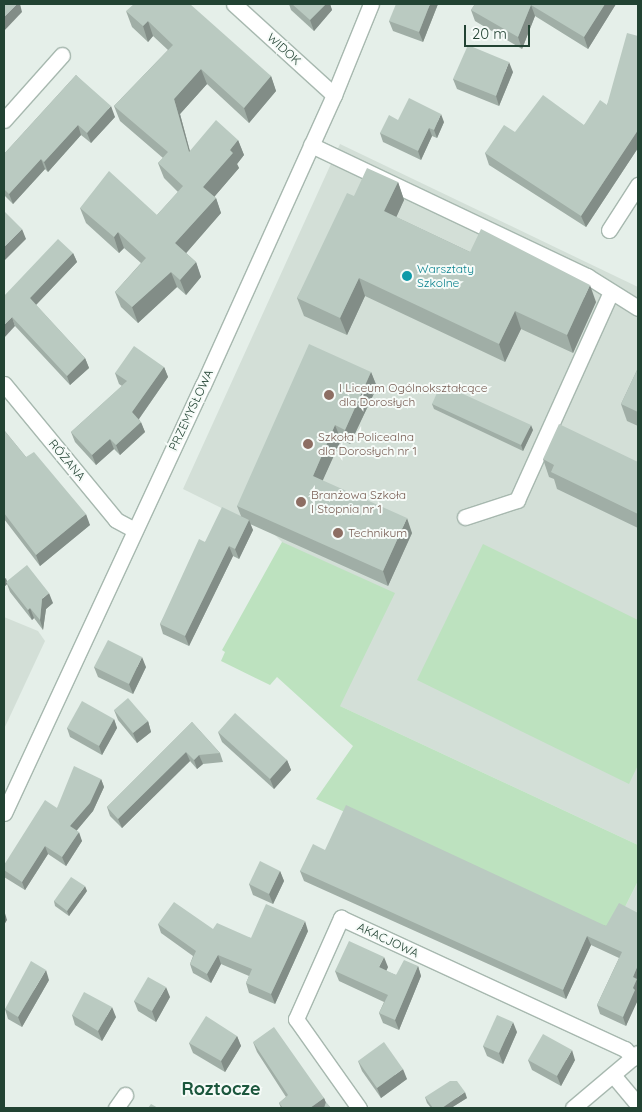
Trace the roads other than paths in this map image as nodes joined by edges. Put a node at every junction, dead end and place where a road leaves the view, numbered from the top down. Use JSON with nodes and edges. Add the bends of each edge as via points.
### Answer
{"nodes":[{"id":1,"x":234,"y":4,"type":"edge"},
{"id":2,"x":371,"y":4,"type":"edge"},
{"id":3,"x":62,"y":55,"type":"dead end"},
{"id":4,"x":334,"y":95,"type":"junction"},
{"id":5,"x":4,"y":120,"type":"edge"},
{"id":6,"x":311,"y":145,"type":"junction"},
{"id":7,"x":638,"y":185,"type":"edge"},
{"id":8,"x":610,"y":230,"type":"dead end"},
{"id":9,"x":612,"y":292,"type":"junction"},
{"id":10,"x":638,"y":308,"type":"edge"},
{"id":11,"x":4,"y":384,"type":"edge"},
{"id":12,"x":465,"y":517,"type":"dead end"},
{"id":13,"x":135,"y":530,"type":"junction"},
{"id":14,"x":4,"y":812,"type":"edge"},
{"id":15,"x":635,"y":1056,"type":"edge"},
{"id":16,"x":613,"y":1076,"type":"junction"},
{"id":17,"x":125,"y":1095,"type":"dead end"},
{"id":18,"x":638,"y":1105,"type":"edge"},
{"id":19,"x":116,"y":1108,"type":"edge"},
{"id":20,"x":359,"y":1108,"type":"edge"},
{"id":21,"x":573,"y":1108,"type":"edge"}],
"edges":[{"from":1,"to":4,"type":"street","name":"WIDOK"},
{"from":2,"to":4,"type":"street","name":"PRZEMYSŁOWA"},
{"from":3,"to":5,"type":"street"},
{"from":4,"to":6,"type":"street","name":"PRZEMYSŁOWA"},
{"from":6,"to":9,"type":"street","via":[[587,276]]},
{"from":6,"to":13,"type":"street","name":"PRZEMYSŁOWA"},
{"from":7,"to":8,"type":"street"},
{"from":9,"to":10,"type":"street"},
{"from":9,"to":12,"type":"street","via":[[517,500]]},
{"from":11,"to":13,"type":"street","name":"RÓŻANA","via":[[116,520]]},
{"from":13,"to":14,"type":"street","name":"PRZEMYSŁOWA"},
{"from":15,"to":16,"type":"street"},
{"from":15,"to":20,"type":"street","name":"AKACJOWA","via":[[341,918],[296,1019]]},
{"from":16,"to":18,"type":"street"},
{"from":16,"to":21,"type":"street"},
{"from":17,"to":19,"type":"street"}]}
